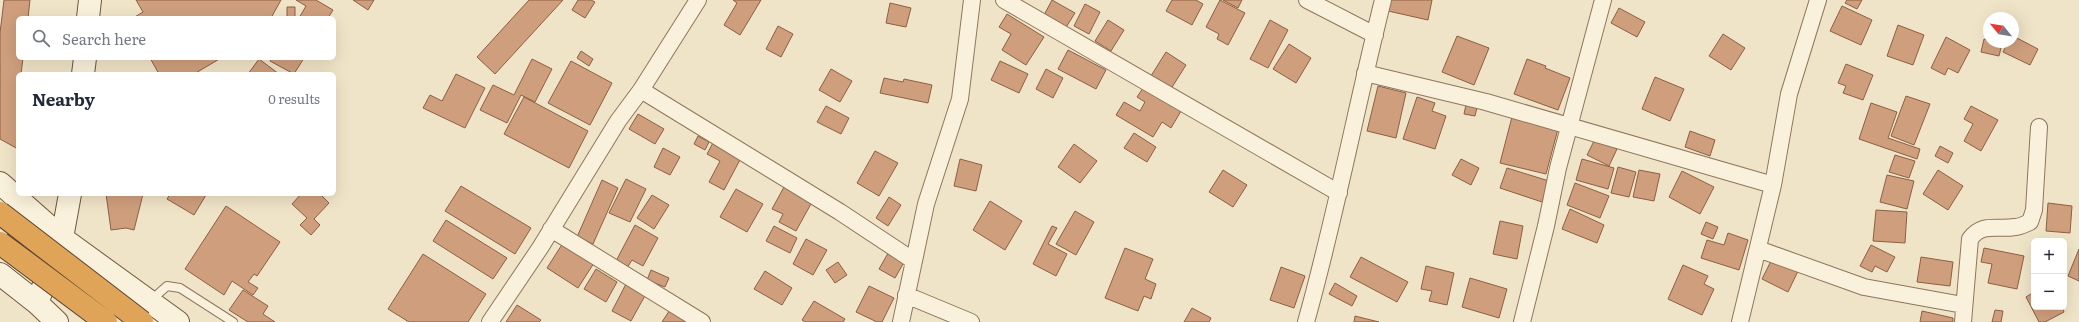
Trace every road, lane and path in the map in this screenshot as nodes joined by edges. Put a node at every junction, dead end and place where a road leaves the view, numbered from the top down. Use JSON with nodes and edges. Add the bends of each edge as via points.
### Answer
{"nodes":[{"id":1,"x":90,"y":0,"type":"edge"},
{"id":2,"x":698,"y":0,"type":"edge"},
{"id":3,"x":972,"y":0,"type":"edge"},
{"id":4,"x":1004,"y":0,"type":"edge"},
{"id":5,"x":1306,"y":0,"type":"edge"},
{"id":6,"x":1384,"y":0,"type":"edge"},
{"id":7,"x":1603,"y":0,"type":"edge"},
{"id":8,"x":1818,"y":0,"type":"edge"},
{"id":9,"x":88,"y":16,"type":"edge"},
{"id":10,"x":1375,"y":35,"type":"junction"},
{"id":11,"x":84,"y":60,"type":"edge"},
{"id":12,"x":83,"y":72,"type":"edge"},
{"id":13,"x":1365,"y":73,"type":"junction"},
{"id":14,"x":642,"y":90,"type":"junction"},
{"id":15,"x":1571,"y":126,"type":"junction"},
{"id":16,"x":2039,"y":127,"type":"dead end"},
{"id":17,"x":0,"y":183,"type":"edge"},
{"id":18,"x":1773,"y":185,"type":"junction"},
{"id":19,"x":1339,"y":193,"type":"junction"},
{"id":20,"x":70,"y":196,"type":"edge"},
{"id":21,"x":0,"y":212,"type":"edge"},
{"id":22,"x":551,"y":229,"type":"junction"},
{"id":23,"x":62,"y":238,"type":"junction"},
{"id":24,"x":0,"y":243,"type":"edge"},
{"id":25,"x":1758,"y":249,"type":"junction"},
{"id":26,"x":914,"y":261,"type":"junction"},
{"id":27,"x":0,"y":274,"type":"edge"},
{"id":28,"x":906,"y":295,"type":"junction"},
{"id":29,"x":38,"y":303,"type":"junction"},
{"id":30,"x":153,"y":304,"type":"junction"},
{"id":31,"x":1963,"y":305,"type":"junction"},
{"id":32,"x":57,"y":322,"type":"edge"},
{"id":33,"x":106,"y":322,"type":"edge"},
{"id":34,"x":142,"y":322,"type":"edge"},
{"id":35,"x":178,"y":322,"type":"edge"},
{"id":36,"x":233,"y":322,"type":"edge"},
{"id":37,"x":490,"y":322,"type":"edge"},
{"id":38,"x":702,"y":322,"type":"edge"},
{"id":39,"x":901,"y":322,"type":"edge"},
{"id":40,"x":971,"y":322,"type":"edge"},
{"id":41,"x":1306,"y":322,"type":"edge"},
{"id":42,"x":1522,"y":322,"type":"edge"},
{"id":43,"x":1740,"y":322,"type":"edge"},
{"id":44,"x":1962,"y":322,"type":"edge"}],
"edges":[{"from":1,"to":9,"type":"street"},
{"from":2,"to":14,"type":"street"},
{"from":3,"to":26,"type":"street","via":[[960,99],[926,204]]},
{"from":4,"to":19,"type":"street"},
{"from":5,"to":10,"type":"street"},
{"from":6,"to":10,"type":"street"},
{"from":7,"to":15,"type":"street"},
{"from":8,"to":18,"type":"street","via":[[1789,94]]},
{"from":10,"to":13,"type":"street"},
{"from":11,"to":12,"type":"street"},
{"from":13,"to":15,"type":"street","via":[[1486,102]]},
{"from":13,"to":19,"type":"street"},
{"from":14,"to":22,"type":"street","via":[[618,121]]},
{"from":14,"to":26,"type":"street","via":[[840,212]]},
{"from":15,"to":18,"type":"street"},
{"from":15,"to":42,"type":"street","via":[[1558,168]]},
{"from":16,"to":31,"type":"street","via":[[2034,210],[2030,222],[2017,227],[1984,228],[1976,231],[1970,239]]},
{"from":17,"to":23,"type":"street"},
{"from":18,"to":25,"type":"street"},
{"from":19,"to":41,"type":"street"},
{"from":20,"to":23,"type":"street"},
{"from":21,"to":34,"type":"highway","bridge":true},
{"from":22,"to":37,"type":"street"},
{"from":22,"to":38,"type":"street"},
{"from":23,"to":29,"type":"street"},
{"from":23,"to":30,"type":"street"},
{"from":24,"to":33,"type":"highway","bridge":true},
{"from":25,"to":31,"type":"street","via":[[1864,287]]},
{"from":25,"to":43,"type":"street"},
{"from":26,"to":28,"type":"street"},
{"from":27,"to":29,"type":"street"},
{"from":28,"to":39,"type":"street"},
{"from":28,"to":40,"type":"street"},
{"from":29,"to":32,"type":"street"},
{"from":30,"to":35,"type":"street"},
{"from":30,"to":36,"type":"lane","via":[[158,294],[167,286],[180,288]]},
{"from":31,"to":44,"type":"street"}]}
